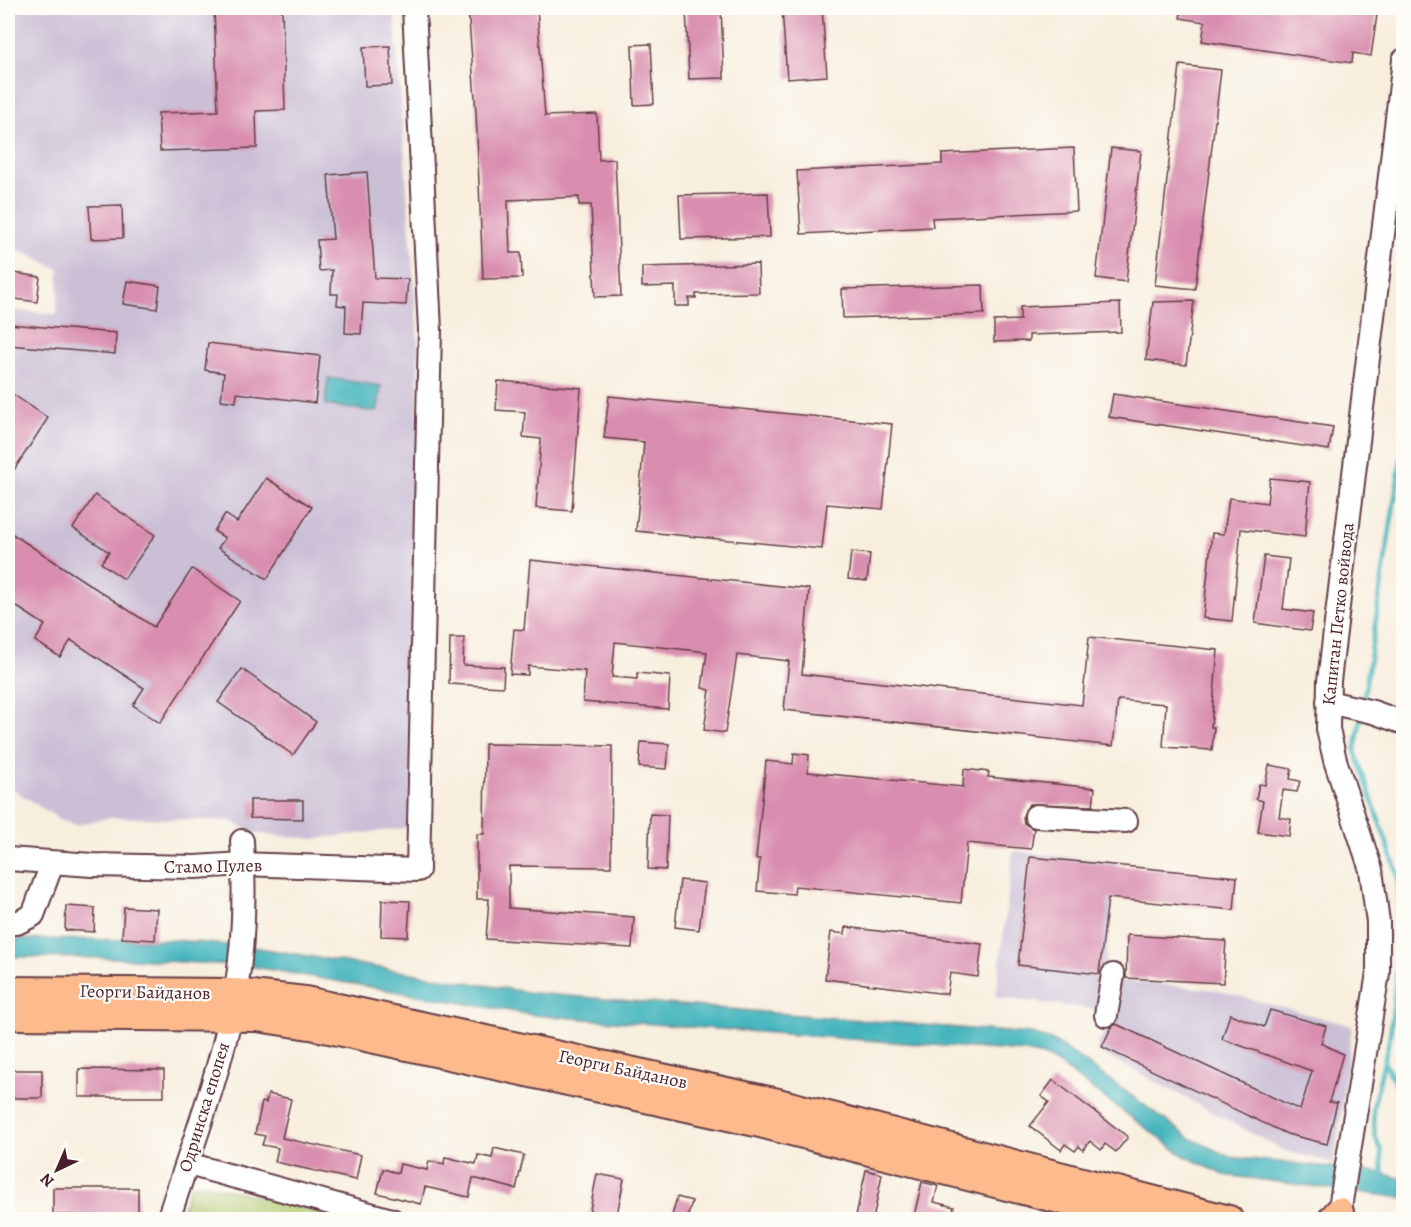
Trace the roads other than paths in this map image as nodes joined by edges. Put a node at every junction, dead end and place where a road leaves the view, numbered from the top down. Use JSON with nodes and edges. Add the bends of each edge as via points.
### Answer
{"nodes":[{"id":1,"x":414,"y":8,"type":"edge"},
{"id":2,"x":1404,"y":60,"type":"edge"},
{"id":3,"x":1339,"y":705,"type":"junction"},
{"id":4,"x":1404,"y":723,"type":"edge"},
{"id":5,"x":1036,"y":816,"type":"dead end"},
{"id":6,"x":1126,"y":821,"type":"dead end"},
{"id":7,"x":242,"y":841,"type":"dead end"},
{"id":8,"x":8,"y":859,"type":"edge"},
{"id":9,"x":52,"y":864,"type":"junction"},
{"id":10,"x":243,"y":864,"type":"junction"},
{"id":11,"x":8,"y":923,"type":"edge"},
{"id":12,"x":1113,"y":975,"type":"dead end"},
{"id":13,"x":236,"y":980,"type":"junction"},
{"id":14,"x":8,"y":991,"type":"edge"},
{"id":15,"x":8,"y":1015,"type":"edge"},
{"id":16,"x":1106,"y":1015,"type":"dead end"},
{"id":17,"x":188,"y":1164,"type":"junction"},
{"id":18,"x":1340,"y":1214,"type":"edge"},
{"id":19,"x":168,"y":1220,"type":"edge"},
{"id":20,"x":392,"y":1220,"type":"edge"},
{"id":21,"x":1141,"y":1220,"type":"edge"},
{"id":22,"x":1229,"y":1220,"type":"edge"}],
"edges":[{"from":1,"to":10,"type":"street","name":"Стамо Пулев","via":[[430,330],[418,870]]},
{"from":2,"to":3,"type":"street","name":"Капитан Петко войвода"},
{"from":3,"to":4,"type":"street"},
{"from":3,"to":18,"type":"street","name":"Капитан Петко войвода","via":[[1328,729],[1371,870],[1378,922],[1377,973]]},
{"from":5,"to":6,"type":"street"},
{"from":7,"to":10,"type":"street","name":"Одринска епопея"},
{"from":8,"to":9,"type":"street","name":"Стамо Пулев"},
{"from":9,"to":10,"type":"street","name":"Стамо Пулев"},
{"from":9,"to":11,"type":"street","via":[[33,915]]},
{"from":10,"to":13,"type":"street","name":"Одринска епопея"},
{"from":12,"to":16,"type":"street"},
{"from":13,"to":14,"type":"main road","name":"Георги Байданов"},
{"from":13,"to":15,"type":"main road","name":"Георги Байданов"},
{"from":13,"to":17,"type":"street","name":"Одринска епопея"},
{"from":13,"to":21,"type":"main road","name":"Георги Байданов","via":[[257,1017],[316,1026],[756,1122]]},
{"from":13,"to":22,"type":"main road","name":"Георги Байданов","via":[[305,1001],[778,1103]]},
{"from":17,"to":19,"type":"street","name":"Одринска епопея"},
{"from":17,"to":20,"type":"street"}]}
